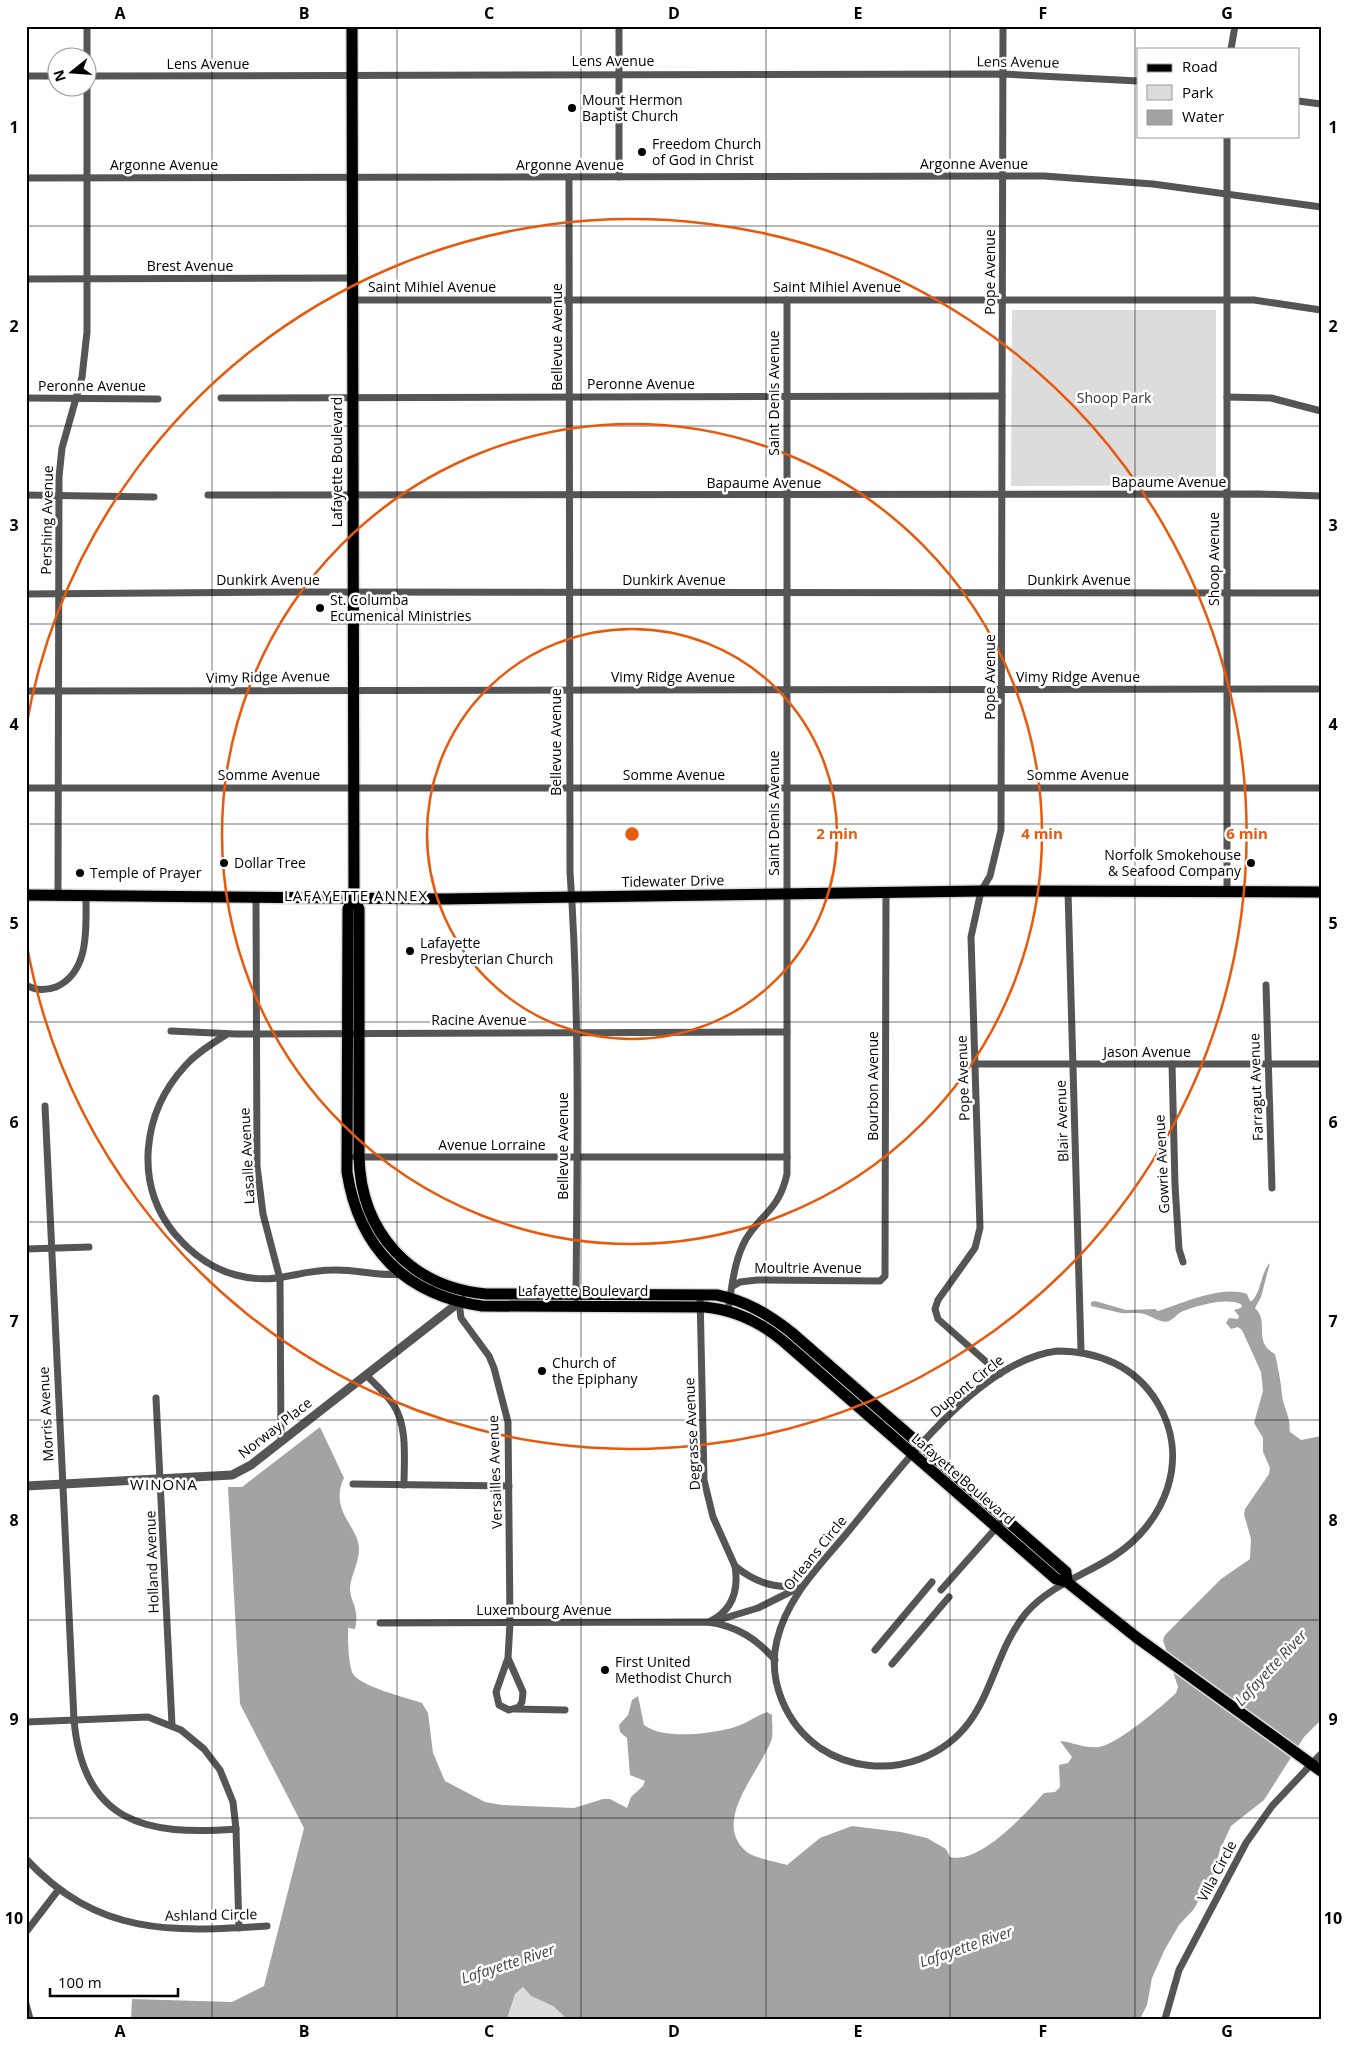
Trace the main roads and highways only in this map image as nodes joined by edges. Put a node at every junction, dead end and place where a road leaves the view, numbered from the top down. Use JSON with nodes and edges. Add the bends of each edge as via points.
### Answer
{"nodes":[{"id":1,"x":352,"y":26,"type":"edge"},
{"id":2,"x":1321,"y":892,"type":"edge"},
{"id":3,"x":26,"y":896,"type":"edge"},
{"id":4,"x":354,"y":898,"type":"junction"},
{"id":5,"x":916,"y":1449,"type":"junction"},
{"id":6,"x":1321,"y":1771,"type":"edge"}],
"edges":[{"from":1,"to":4,"type":"main road","name":"Lafayette Boulevard"},
{"from":2,"to":4,"type":"main road","name":"Tidewater Drive","via":[[981,891]]},
{"from":3,"to":4,"type":"main road","name":"Tidewater Drive"},
{"from":4,"to":5,"type":"main road","name":"Lafayette Boulevard","via":[[358,909],[358,1157],[361,1186],[372,1217],[390,1246],[412,1267],[442,1284],[472,1292],[700,1294],[730,1298],[776,1320]]},
{"from":4,"to":5,"type":"main road","name":"Lafayette Boulevard","via":[[348,909],[346,1157],[350,1192],[359,1219],[378,1251],[402,1274],[426,1290],[482,1306],[700,1306],[728,1310],[769,1329]]},
{"from":5,"to":6,"type":"main road","name":"Lafayette Boulevard","via":[[1000,1523],[1056,1579],[1067,1582],[1136,1637]]}]}
